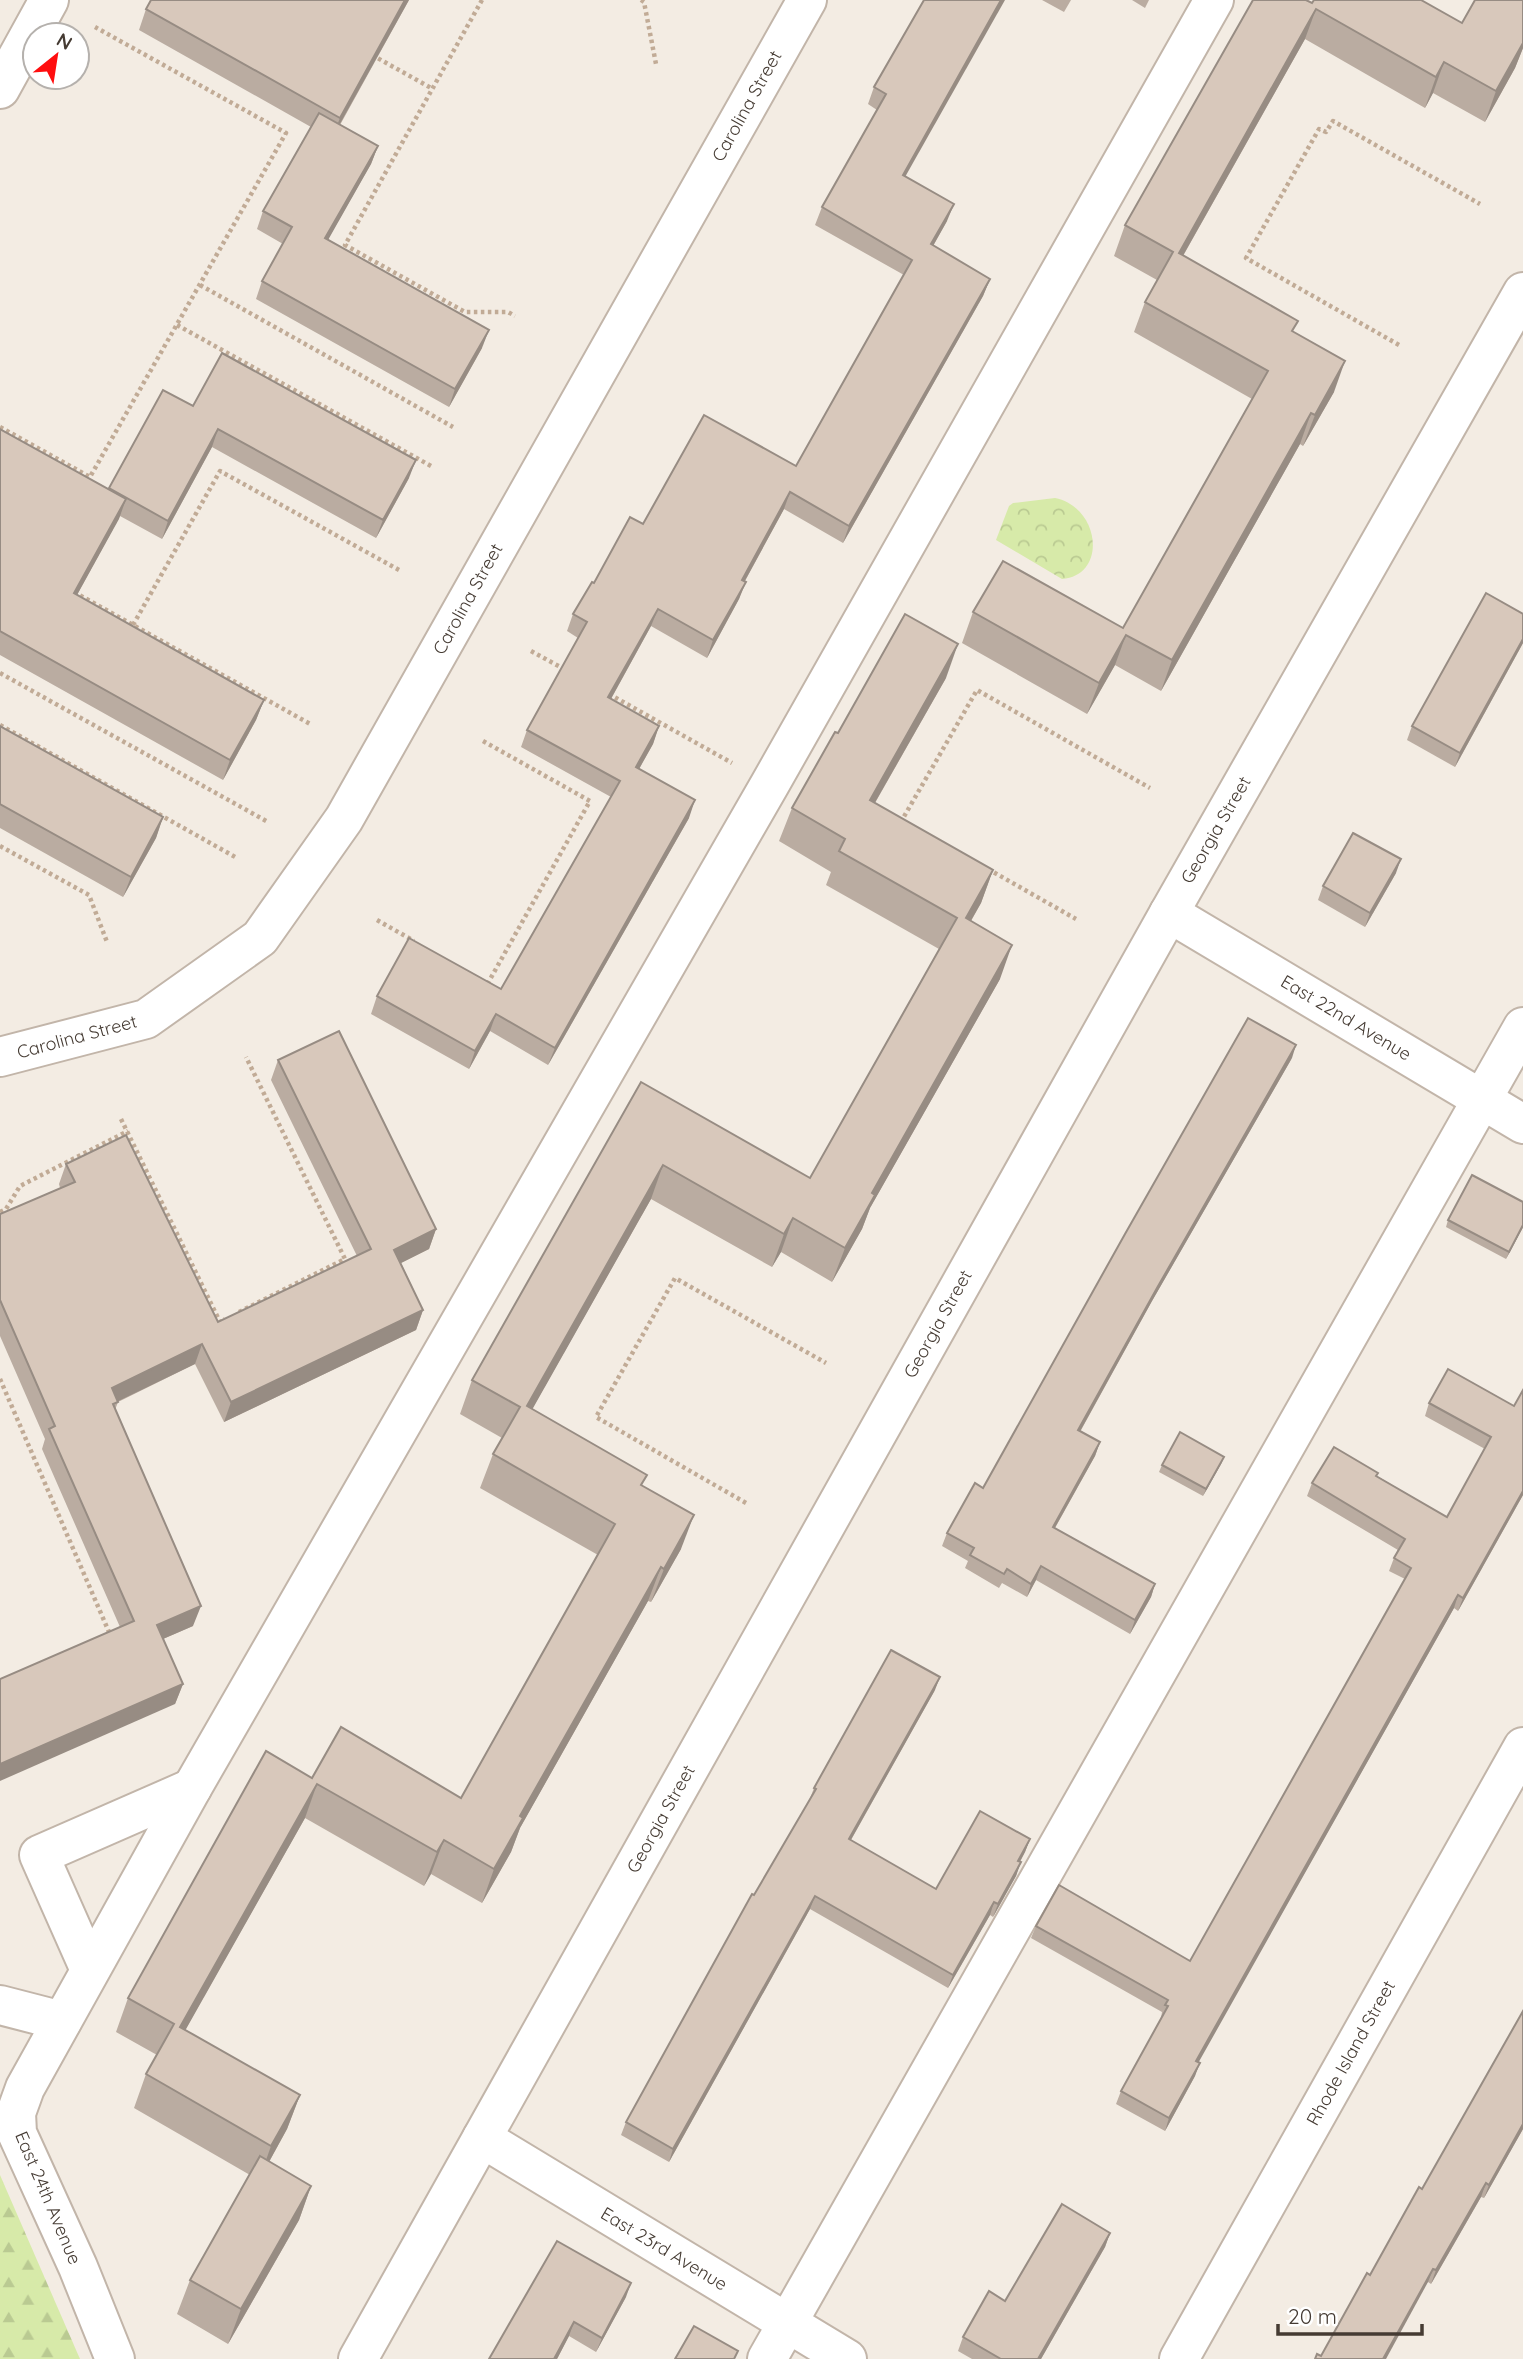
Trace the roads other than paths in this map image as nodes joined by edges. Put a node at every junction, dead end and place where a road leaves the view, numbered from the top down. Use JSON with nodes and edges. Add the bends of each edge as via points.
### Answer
{"nodes":[{"id":1,"x":49,"y":0,"type":"edge"},
{"id":2,"x":807,"y":0,"type":"edge"},
{"id":3,"x":1214,"y":0,"type":"edge"},
{"id":4,"x":0,"y":89,"type":"edge"},
{"id":5,"x":1523,"y":292,"type":"edge"},
{"id":6,"x":1169,"y":913,"type":"junction"},
{"id":7,"x":1523,"y":1027,"type":"edge"},
{"id":8,"x":0,"y":1058,"type":"edge"},
{"id":9,"x":1481,"y":1099,"type":"junction"},
{"id":10,"x":1523,"y":1124,"type":"edge"},
{"id":11,"x":1523,"y":1747,"type":"edge"},
{"id":12,"x":192,"y":1788,"type":"junction"},
{"id":13,"x":90,"y":1970,"type":"junction"},
{"id":14,"x":0,"y":2005,"type":"edge"},
{"id":15,"x":62,"y":2021,"type":"junction"},
{"id":16,"x":482,"y":2138,"type":"junction"},
{"id":17,"x":787,"y":2323,"type":"junction"},
{"id":18,"x":115,"y":2359,"type":"edge"},
{"id":19,"x":358,"y":2359,"type":"edge"},
{"id":20,"x":767,"y":2359,"type":"edge"},
{"id":21,"x":847,"y":2359,"type":"edge"},
{"id":22,"x":1179,"y":2359,"type":"edge"}],
"edges":[{"from":1,"to":4,"type":"street"},
{"from":2,"to":8,"type":"street","name":"Carolina Street","via":[[344,819],[260,938],[146,1019]]},
{"from":3,"to":12,"type":"street","name":"East 24th Avenue","via":[[770,784]]},
{"from":5,"to":6,"type":"street","name":"Georgia Street"},
{"from":6,"to":9,"type":"street","name":"East 22nd Avenue"},
{"from":6,"to":16,"type":"street","name":"Georgia Street"},
{"from":7,"to":9,"type":"street"},
{"from":9,"to":10,"type":"street","name":"East 22nd Avenue"},
{"from":9,"to":17,"type":"street"},
{"from":11,"to":22,"type":"street","name":"Rhode Island Street"},
{"from":12,"to":13,"type":"street","name":"East 24th Avenue"},
{"from":12,"to":13,"type":"street","via":[[39,1855]]},
{"from":13,"to":15,"type":"street","name":"East 24th Avenue"},
{"from":14,"to":15,"type":"street"},
{"from":15,"to":18,"type":"street","name":"East 24th Avenue","via":[[25,2088],[16,2113],[17,2133]]},
{"from":16,"to":17,"type":"street","name":"East 23rd Avenue"},
{"from":16,"to":19,"type":"street","name":"Georgia Street"},
{"from":17,"to":20,"type":"street"},
{"from":17,"to":21,"type":"street","name":"East 23rd Avenue"}]}
